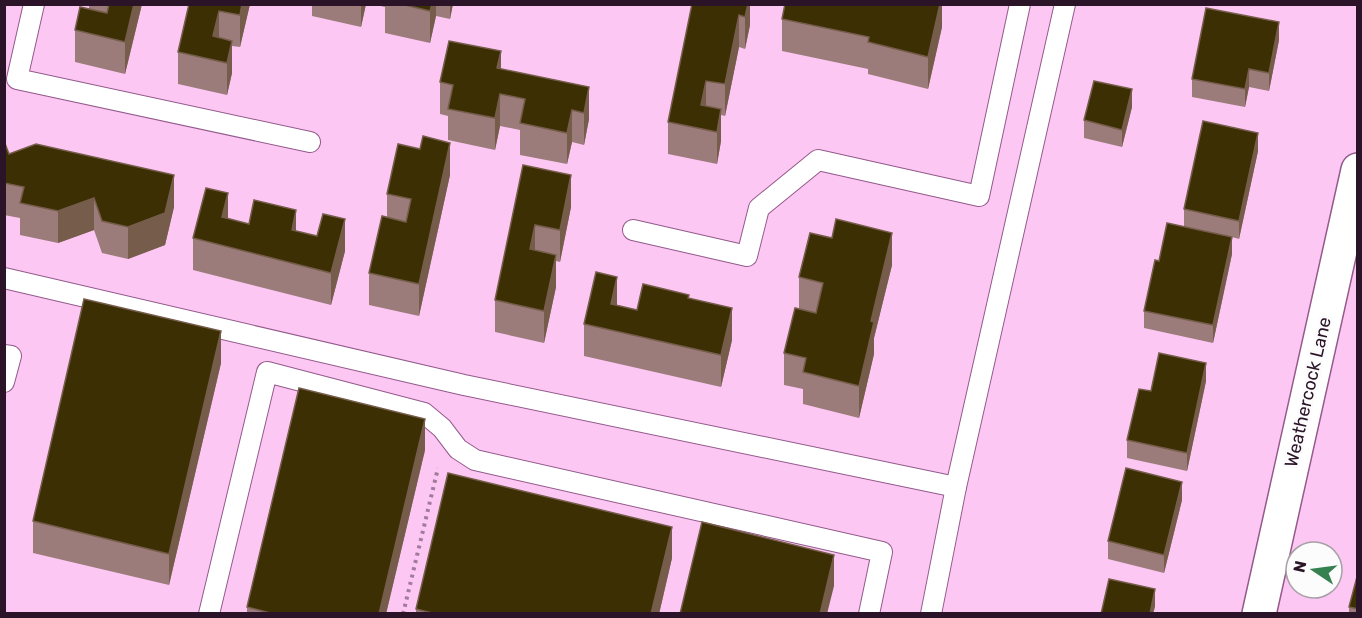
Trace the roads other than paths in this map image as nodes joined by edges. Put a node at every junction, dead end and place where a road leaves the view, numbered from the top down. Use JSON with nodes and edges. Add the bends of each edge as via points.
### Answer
{"nodes":[{"id":1,"x":34,"y":4,"type":"edge"},
{"id":2,"x":1020,"y":4,"type":"edge"},
{"id":3,"x":1065,"y":4,"type":"edge"},
{"id":4,"x":310,"y":142,"type":"dead end"},
{"id":5,"x":1358,"y":170,"type":"edge"},
{"id":6,"x":633,"y":230,"type":"dead end"},
{"id":7,"x":4,"y":278,"type":"edge"},
{"id":8,"x":4,"y":355,"type":"edge"},
{"id":9,"x":4,"y":382,"type":"edge"},
{"id":10,"x":956,"y":487,"type":"junction"},
{"id":11,"x":209,"y":614,"type":"edge"},
{"id":12,"x":869,"y":614,"type":"edge"},
{"id":13,"x":931,"y":614,"type":"edge"},
{"id":14,"x":1259,"y":614,"type":"edge"}],
"edges":[{"from":1,"to":4,"type":"lane","via":[[17,79]]},
{"from":2,"to":6,"type":"lane","via":[[979,196],[818,160],[759,208],[747,255]]},
{"from":3,"to":10,"type":"lane"},
{"from":5,"to":14,"type":"street","name":"Weathercock Lane"},
{"from":7,"to":10,"type":"lane","via":[[464,385]]},
{"from":8,"to":9,"type":"lane","via":[[10,356]]},
{"from":10,"to":13,"type":"lane"},
{"from":11,"to":12,"type":"lane","via":[[267,372],[424,413],[458,449],[475,460],[882,552]]}]}
